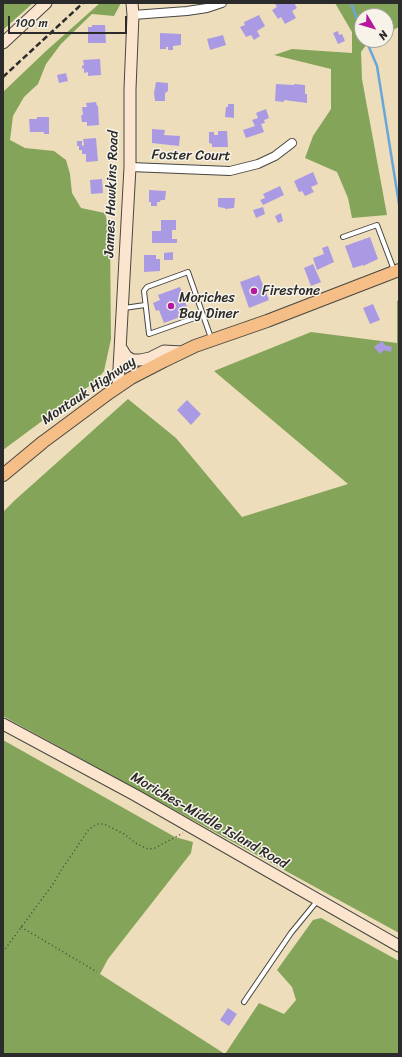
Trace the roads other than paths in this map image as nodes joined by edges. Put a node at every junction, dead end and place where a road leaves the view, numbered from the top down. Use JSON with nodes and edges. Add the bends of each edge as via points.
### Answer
{"nodes":[{"id":1,"x":46,"y":3,"type":"edge"},
{"id":2,"x":132,"y":3,"type":"edge"},
{"id":3,"x":222,"y":3,"type":"edge"},
{"id":4,"x":133,"y":15,"type":"junction"},
{"id":5,"x":3,"y":43,"type":"edge"},
{"id":6,"x":292,"y":142,"type":"dead end"},
{"id":7,"x":130,"y":168,"type":"junction"},
{"id":8,"x":343,"y":238,"type":"dead end"},
{"id":9,"x":397,"y":271,"type":"edge"},
{"id":10,"x":145,"y":305,"type":"junction"},
{"id":11,"x":121,"y":309,"type":"junction"},
{"id":12,"x":203,"y":315,"type":"junction"},
{"id":13,"x":211,"y":341,"type":"junction"},
{"id":14,"x":121,"y":348,"type":"junction"},
{"id":15,"x":182,"y":352,"type":"junction"},
{"id":16,"x":118,"y":387,"type":"junction"},
{"id":17,"x":42,"y":442,"type":"junction"},
{"id":18,"x":3,"y":467,"type":"edge"},
{"id":19,"x":3,"y":475,"type":"edge"},
{"id":20,"x":3,"y":724,"type":"edge"},
{"id":21,"x":318,"y":900,"type":"junction"},
{"id":22,"x":399,"y":946,"type":"edge"},
{"id":23,"x":244,"y":1002,"type":"dead end"}],
"edges":[{"from":1,"to":5,"type":"street"},
{"from":2,"to":4,"type":"street","name":"James Hawkins Road"},
{"from":3,"to":4,"type":"street","via":[[186,11]]},
{"from":4,"to":7,"type":"street","name":"James Hawkins Road"},
{"from":6,"to":7,"type":"street","name":"Foster Court","via":[[275,156],[258,164],[230,171]]},
{"from":7,"to":11,"type":"street","name":"James Hawkins Road"},
{"from":8,"to":9,"type":"lane","via":[[377,225]]},
{"from":9,"to":13,"type":"main road","name":"Montauk Highway"},
{"from":10,"to":11,"type":"lane"},
{"from":10,"to":12,"type":"lane","via":[[149,334]]},
{"from":10,"to":12,"type":"lane","via":[[144,292],[147,288],[188,272]]},
{"from":11,"to":14,"type":"street","name":"James Hawkins Road"},
{"from":12,"to":13,"type":"lane"},
{"from":13,"to":15,"type":"main road","name":"Montauk Highway"},
{"from":14,"to":15,"type":"street","via":[[132,360],[150,358],[164,351]]},
{"from":14,"to":16,"type":"street","name":"James Hawkins Road"},
{"from":15,"to":16,"type":"main road","name":"Montauk Highway"},
{"from":16,"to":17,"type":"main road","name":"Montauk Highway"},
{"from":17,"to":18,"type":"main road"},
{"from":17,"to":19,"type":"main road"},
{"from":20,"to":21,"type":"street","name":"Moriches-Middle Island Road","via":[[135,795]]},
{"from":21,"to":22,"type":"street","name":"Moriches-Middle Island Road"},
{"from":21,"to":23,"type":"lane","via":[[291,933]]}]}
